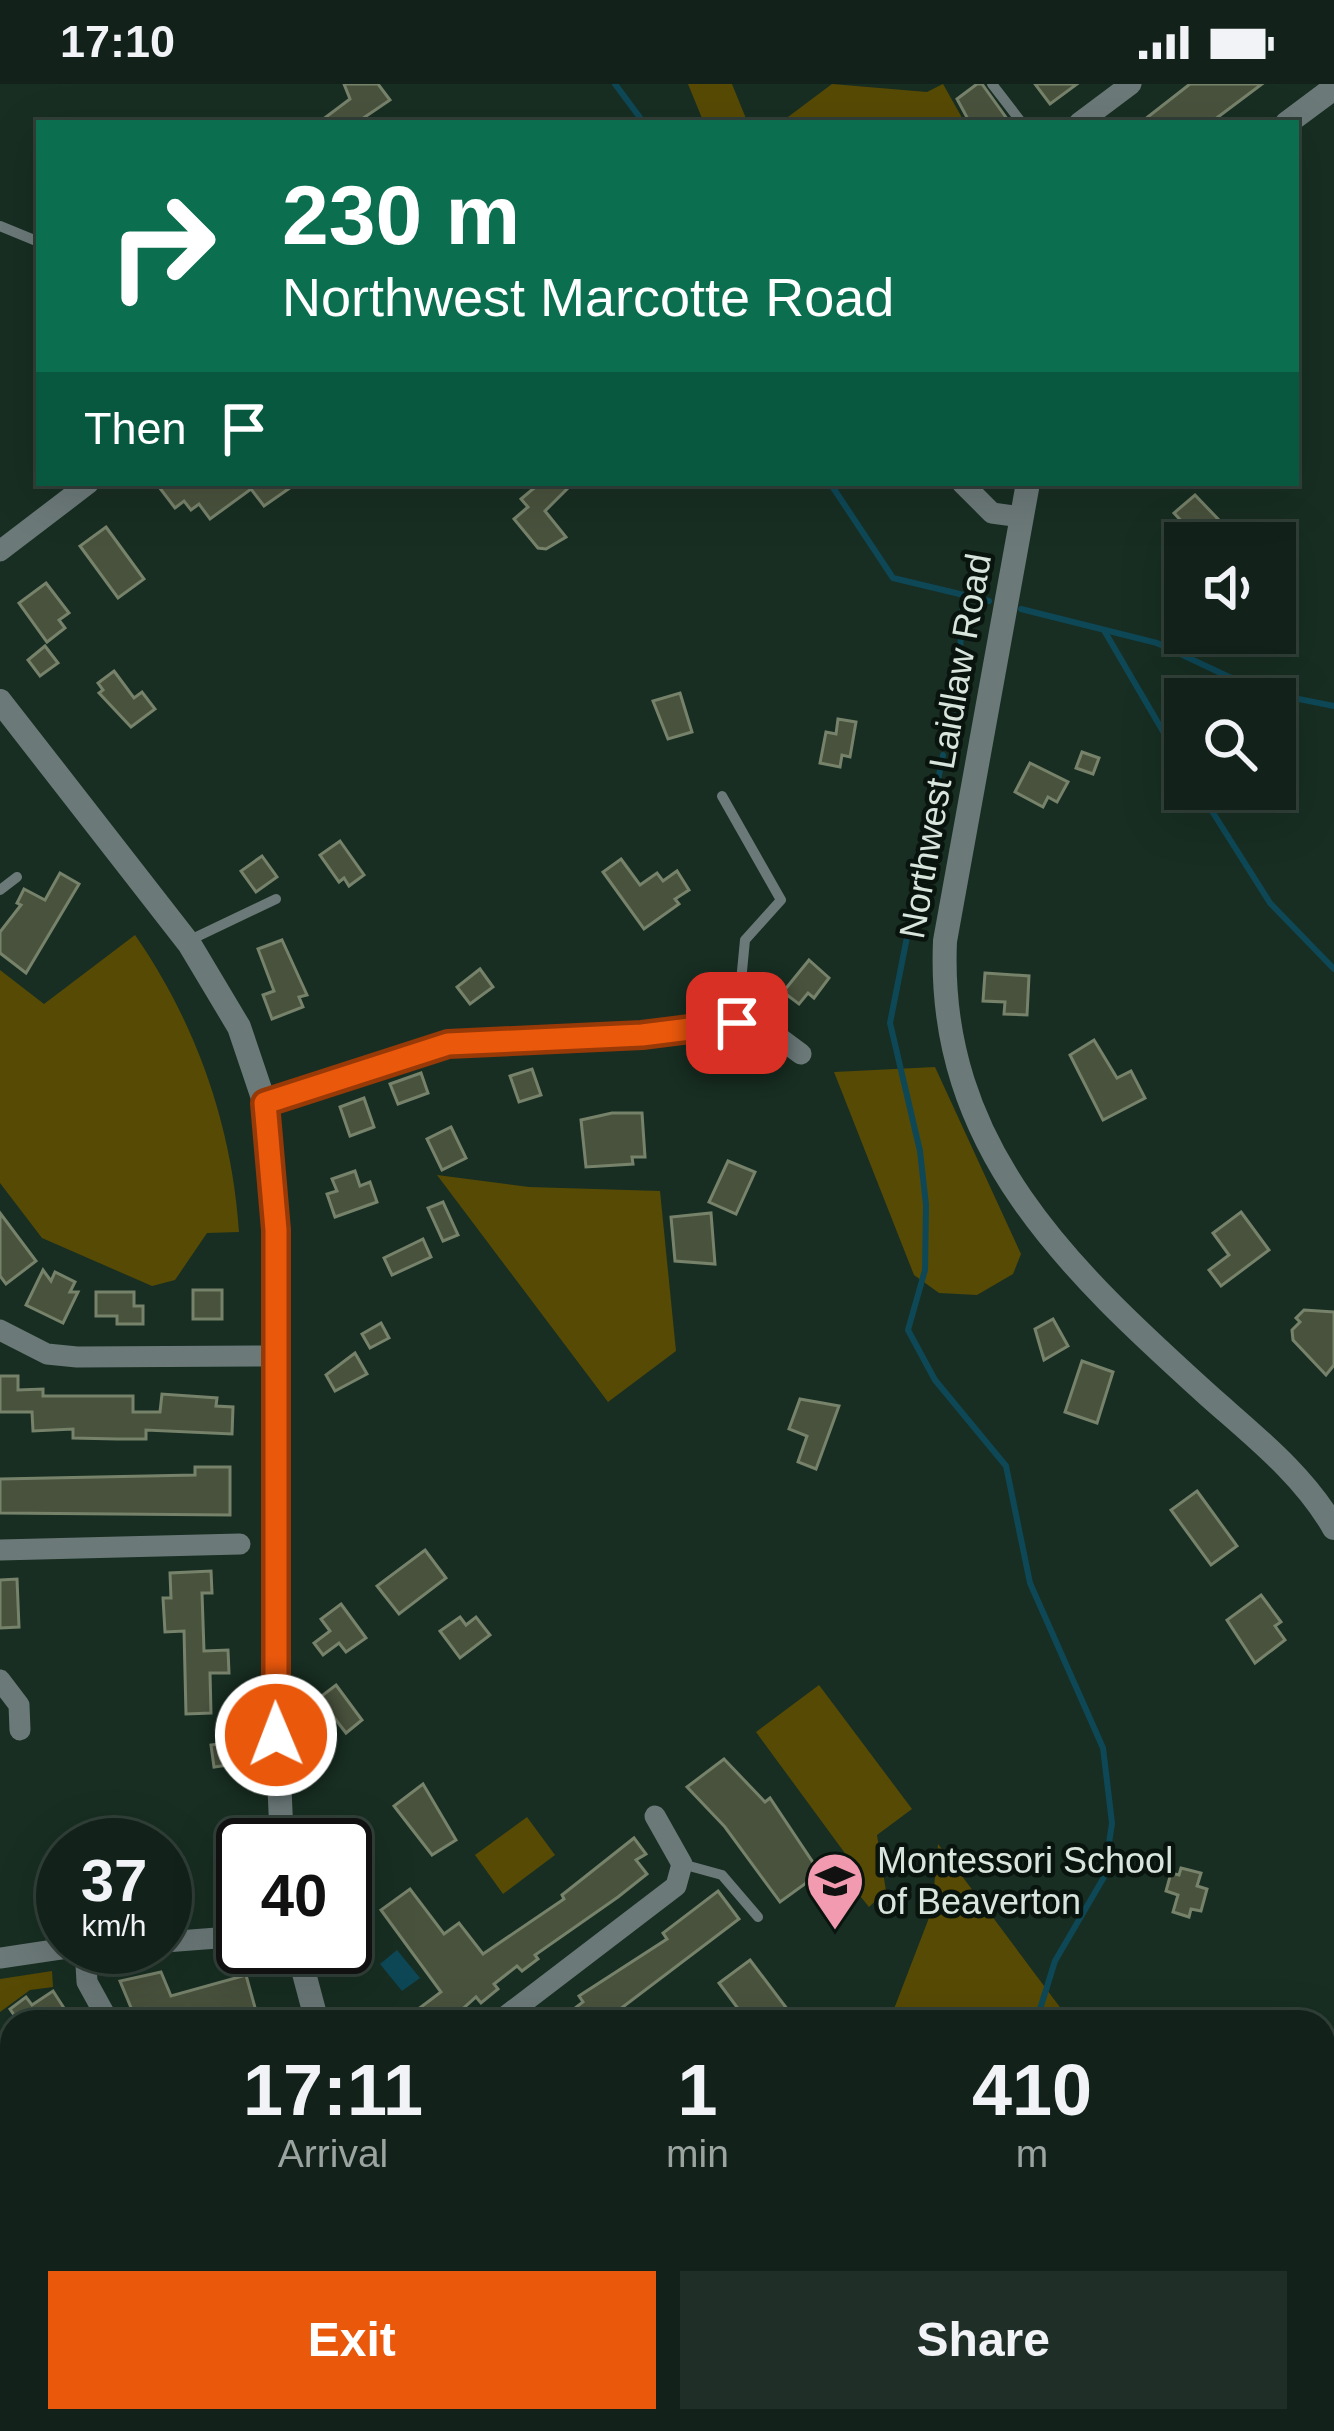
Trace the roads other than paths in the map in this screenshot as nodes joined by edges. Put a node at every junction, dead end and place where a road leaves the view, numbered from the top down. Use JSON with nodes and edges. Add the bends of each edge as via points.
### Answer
{"nodes":[{"id":1,"x":992,"y":84,"type":"edge"},
{"id":2,"x":1123,"y":86,"type":"edge"},
{"id":3,"x":1318,"y":92,"type":"edge"},
{"id":4,"x":1020,"y":120,"type":"edge"},
{"id":5,"x":1083,"y":120,"type":"edge"},
{"id":6,"x":1290,"y":120,"type":"edge"},
{"id":7,"x":0,"y":226,"type":"edge"},
{"id":8,"x":36,"y":241,"type":"edge"},
{"id":9,"x":85,"y":486,"type":"edge"},
{"id":10,"x":965,"y":486,"type":"edge"},
{"id":11,"x":1027,"y":486,"type":"edge"},
{"id":12,"x":1022,"y":517,"type":"junction"},
{"id":13,"x":0,"y":550,"type":"edge"},
{"id":14,"x":0,"y":701,"type":"edge"},
{"id":15,"x":722,"y":796,"type":"dead end"},
{"id":16,"x":17,"y":877,"type":"dead end"},
{"id":17,"x":0,"y":890,"type":"edge"},
{"id":18,"x":276,"y":899,"type":"dead end"},
{"id":19,"x":188,"y":942,"type":"junction"},
{"id":20,"x":737,"y":1023,"type":"junction"},
{"id":21,"x":801,"y":1054,"type":"dead end"},
{"id":22,"x":265,"y":1103,"type":"junction"},
{"id":23,"x":0,"y":1330,"type":"edge"},
{"id":24,"x":275,"y":1356,"type":"junction"},
{"id":25,"x":1333,"y":1525,"type":"edge"},
{"id":26,"x":239,"y":1544,"type":"dead end"},
{"id":27,"x":0,"y":1550,"type":"edge"},
{"id":28,"x":0,"y":1680,"type":"edge"},
{"id":29,"x":20,"y":1730,"type":"dead end"},
{"id":30,"x":655,"y":1816,"type":"dead end"},
{"id":31,"x":281,"y":1818,"type":"edge"},
{"id":32,"x":682,"y":1864,"type":"junction"},
{"id":33,"x":758,"y":1917,"type":"dead end"},
{"id":34,"x":36,"y":1953,"type":"edge"},
{"id":35,"x":0,"y":1958,"type":"edge"},
{"id":36,"x":87,"y":1974,"type":"edge"},
{"id":37,"x":305,"y":1974,"type":"edge"},
{"id":38,"x":102,"y":2010,"type":"edge"},
{"id":39,"x":314,"y":2010,"type":"edge"},
{"id":40,"x":514,"y":2010,"type":"edge"}],
"edges":[{"from":1,"to":4,"type":"lane"},
{"from":2,"to":5,"type":"street"},
{"from":3,"to":6,"type":"street"},
{"from":7,"to":8,"type":"lane"},
{"from":9,"to":13,"type":"street"},
{"from":10,"to":12,"type":"street","via":[[992,513]]},
{"from":11,"to":12,"type":"street","name":"Northwest Laidlaw Road"},
{"from":12,"to":25,"type":"street","name":"Northwest Laidlaw Road","via":[[945,941],[952,1043],[997,1156],[1044,1234],[1291,1471]]},
{"from":14,"to":19,"type":"street"},
{"from":15,"to":20,"type":"lane","via":[[782,900],[745,940]]},
{"from":16,"to":17,"type":"lane"},
{"from":18,"to":19,"type":"lane"},
{"from":19,"to":22,"type":"street","via":[[239,1027]]},
{"from":20,"to":21,"type":"street","via":[[770,1031]]},
{"from":20,"to":22,"type":"street","via":[[448,1044]]},
{"from":22,"to":24,"type":"street"},
{"from":23,"to":24,"type":"street","via":[[47,1354],[77,1357]]},
{"from":24,"to":31,"type":"street"},
{"from":26,"to":27,"type":"street"},
{"from":28,"to":29,"type":"street","via":[[19,1705]]},
{"from":30,"to":32,"type":"street"},
{"from":32,"to":33,"type":"lane","via":[[722,1875]]},
{"from":32,"to":40,"type":"street","via":[[676,1886],[655,1906]]},
{"from":34,"to":35,"type":"street"},
{"from":36,"to":38,"type":"street"},
{"from":37,"to":39,"type":"street"}]}
